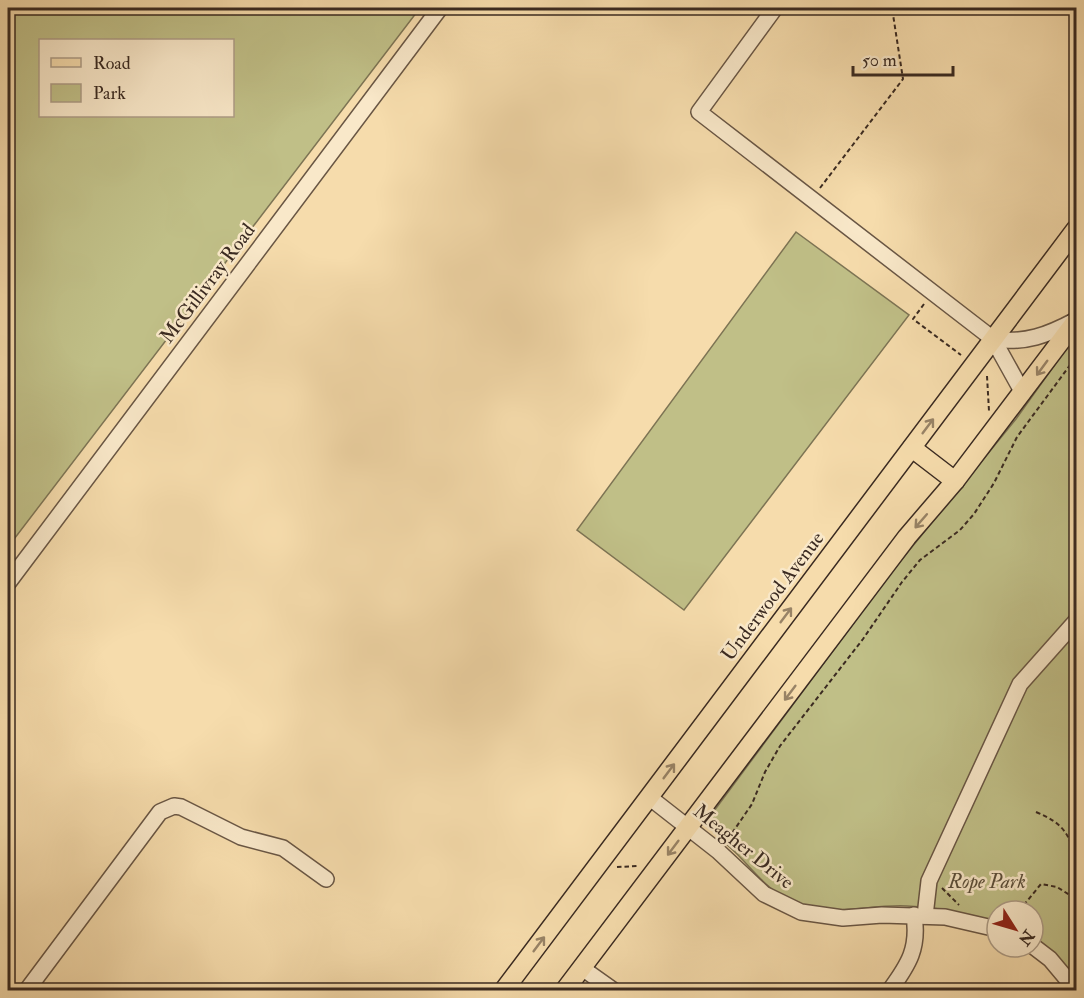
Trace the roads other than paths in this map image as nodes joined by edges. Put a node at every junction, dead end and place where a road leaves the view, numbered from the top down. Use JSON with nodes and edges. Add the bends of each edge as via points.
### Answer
{"nodes":[{"id":1,"x":440,"y":8,"type":"edge"},
{"id":2,"x":775,"y":8,"type":"edge"},
{"id":3,"x":1077,"y":229,"type":"edge"},
{"id":4,"x":1077,"y":320,"type":"edge"},
{"id":5,"x":993,"y":339,"type":"junction"},
{"id":6,"x":1023,"y":393,"type":"junction"},
{"id":7,"x":912,"y":448,"type":"junction"},
{"id":8,"x":955,"y":481,"type":"junction"},
{"id":9,"x":8,"y":583,"type":"edge"},
{"id":10,"x":1077,"y":621,"type":"edge"},
{"id":11,"x":649,"y":797,"type":"junction"},
{"id":12,"x":689,"y":827,"type":"junction"},
{"id":13,"x":326,"y":879,"type":"dead end"},
{"id":14,"x":919,"y":915,"type":"junction"},
{"id":15,"x":985,"y":926,"type":"edge"},
{"id":16,"x":1045,"y":955,"type":"edge"},
{"id":17,"x":582,"y":968,"type":"junction"},
{"id":18,"x":27,"y":990,"type":"edge"},
{"id":19,"x":504,"y":990,"type":"edge"},
{"id":20,"x":565,"y":990,"type":"edge"},
{"id":21,"x":613,"y":990,"type":"edge"},
{"id":22,"x":890,"y":990,"type":"edge"},
{"id":23,"x":1077,"y":990,"type":"edge"}],
"edges":[{"from":1,"to":9,"type":"street","name":"McGillivray Road"},
{"from":2,"to":5,"type":"street","via":[[699,112]]},
{"from":3,"to":5,"type":"main road","name":"Underwood Avenue"},
{"from":4,"to":5,"type":"street","via":[[1031,340]]},
{"from":4,"to":6,"type":"main road","one_way":true},
{"from":5,"to":6,"type":"street"},
{"from":7,"to":5,"type":"main road","name":"Underwood Avenue","one_way":true},
{"from":6,"to":8,"type":"main road"},
{"from":7,"to":8,"type":"main road"},
{"from":11,"to":7,"type":"main road","name":"Underwood Avenue","one_way":true},
{"from":8,"to":12,"type":"main road","one_way":true,"via":[[908,537]]},
{"from":10,"to":14,"type":"street","via":[[1020,684],[929,881]]},
{"from":11,"to":12,"type":"street","name":"Meagher Drive"},
{"from":19,"to":11,"type":"main road","name":"Underwood Avenue","one_way":true},
{"from":12,"to":14,"type":"street","name":"Meagher Drive","via":[[764,894],[801,912],[843,918]]},
{"from":12,"to":17,"type":"main road","one_way":true},
{"from":13,"to":18,"type":"street","via":[[283,848],[241,837],[181,807],[166,807]]},
{"from":14,"to":15,"type":"street","name":"Meagher Drive"},
{"from":14,"to":22,"type":"street","via":[[913,951]]},
{"from":16,"to":23,"type":"street"},
{"from":17,"to":20,"type":"main road"},
{"from":17,"to":21,"type":"street"}]}
